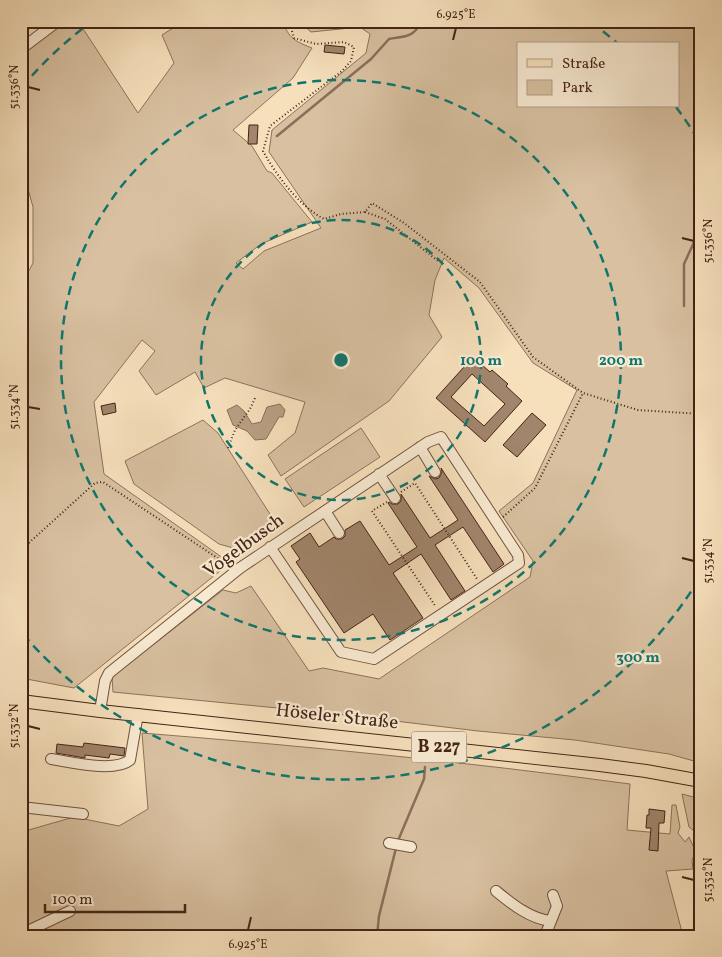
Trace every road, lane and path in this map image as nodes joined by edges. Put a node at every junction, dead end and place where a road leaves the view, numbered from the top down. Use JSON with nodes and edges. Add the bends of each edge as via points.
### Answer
{"nodes":[{"id":1,"x":58,"y":21,"type":"edge"},
{"id":2,"x":289,"y":21,"type":"edge"},
{"id":3,"x":21,"y":50,"type":"edge"},
{"id":4,"x":365,"y":212,"type":"junction"},
{"id":5,"x":438,"y":260,"type":"dead end"},
{"id":6,"x":583,"y":393,"type":"junction"},
{"id":7,"x":255,"y":398,"type":"dead end"},
{"id":8,"x":701,"y":414,"type":"edge"},
{"id":9,"x":420,"y":447,"type":"junction"},
{"id":10,"x":228,"y":448,"type":"dead end"},
{"id":11,"x":435,"y":472,"type":"dead end"},
{"id":12,"x":380,"y":474,"type":"junction"},
{"id":13,"x":395,"y":497,"type":"junction"},
{"id":14,"x":325,"y":511,"type":"junction"},
{"id":15,"x":497,"y":522,"type":"junction"},
{"id":16,"x":339,"y":533,"type":"dead end"},
{"id":17,"x":270,"y":547,"type":"junction"},
{"id":18,"x":21,"y":550,"type":"edge"},
{"id":19,"x":236,"y":571,"type":"junction"},
{"id":20,"x":483,"y":587,"type":"junction"},
{"id":21,"x":441,"y":615,"type":"junction"},
{"id":22,"x":21,"y":701,"type":"edge"},
{"id":23,"x":100,"y":711,"type":"junction"},
{"id":24,"x":138,"y":714,"type":"junction"},
{"id":25,"x":51,"y":759,"type":"dead end"},
{"id":26,"x":701,"y":781,"type":"edge"},
{"id":27,"x":21,"y":806,"type":"edge"},
{"id":28,"x":83,"y":814,"type":"dead end"},
{"id":29,"x":389,"y":843,"type":"dead end"},
{"id":30,"x":411,"y":847,"type":"dead end"},
{"id":31,"x":496,"y":891,"type":"dead end"},
{"id":32,"x":552,"y":895,"type":"dead end"},
{"id":33,"x":70,"y":911,"type":"dead end"},
{"id":34,"x":550,"y":921,"type":"junction"},
{"id":35,"x":33,"y":936,"type":"edge"},
{"id":36,"x":545,"y":936,"type":"edge"}],
"edges":[{"from":1,"to":3,"type":"street"},
{"from":2,"to":4,"type":"path","via":[[294,38],[316,44],[344,42],[354,47],[351,61],[342,71],[270,126],[263,151],[274,171],[311,212],[324,219]]},
{"from":4,"to":5,"type":"path","via":[[385,219]]},
{"from":4,"to":6,"type":"path","via":[[372,203],[404,223],[480,282],[533,357]]},
{"from":6,"to":8,"type":"path","via":[[638,410]]},
{"from":6,"to":15,"type":"path","via":[[535,488]]},
{"from":7,"to":10,"type":"path"},
{"from":9,"to":11,"type":"street"},
{"from":9,"to":12,"type":"street","name":"Vogelbusch"},
{"from":9,"to":15,"type":"street","name":"Vogelbusch","via":[[441,438]]},
{"from":12,"to":13,"type":"street"},
{"from":12,"to":14,"type":"street","name":"Vogelbusch"},
{"from":13,"to":20,"type":"path","via":[[415,483]]},
{"from":13,"to":21,"type":"path","via":[[372,511]]},
{"from":14,"to":16,"type":"street"},
{"from":14,"to":17,"type":"street","name":"Vogelbusch"},
{"from":15,"to":20,"type":"street","via":[[518,555],[519,563]]},
{"from":17,"to":19,"type":"street","name":"Vogelbusch"},
{"from":17,"to":21,"type":"street","via":[[341,652],[374,659]]},
{"from":18,"to":19,"type":"path","via":[[95,483],[104,482]]},
{"from":19,"to":23,"type":"street","name":"Vogelbusch","via":[[109,673]]},
{"from":20,"to":21,"type":"street"},
{"from":22,"to":23,"type":"main road","number":"B 227"},
{"from":23,"to":24,"type":"main road","number":"B 227"},
{"from":24,"to":25,"type":"street","via":[[130,760],[125,765],[109,767]]},
{"from":24,"to":26,"type":"main road","name":"Höseler Straße","number":"B 227","via":[[600,764]]},
{"from":27,"to":28,"type":"street"},
{"from":29,"to":30,"type":"street"},
{"from":31,"to":34,"type":"street","via":[[516,906]]},
{"from":32,"to":34,"type":"street","via":[[557,906]]},
{"from":33,"to":35,"type":"street","via":[[30,930]]},
{"from":34,"to":36,"type":"street"}]}
